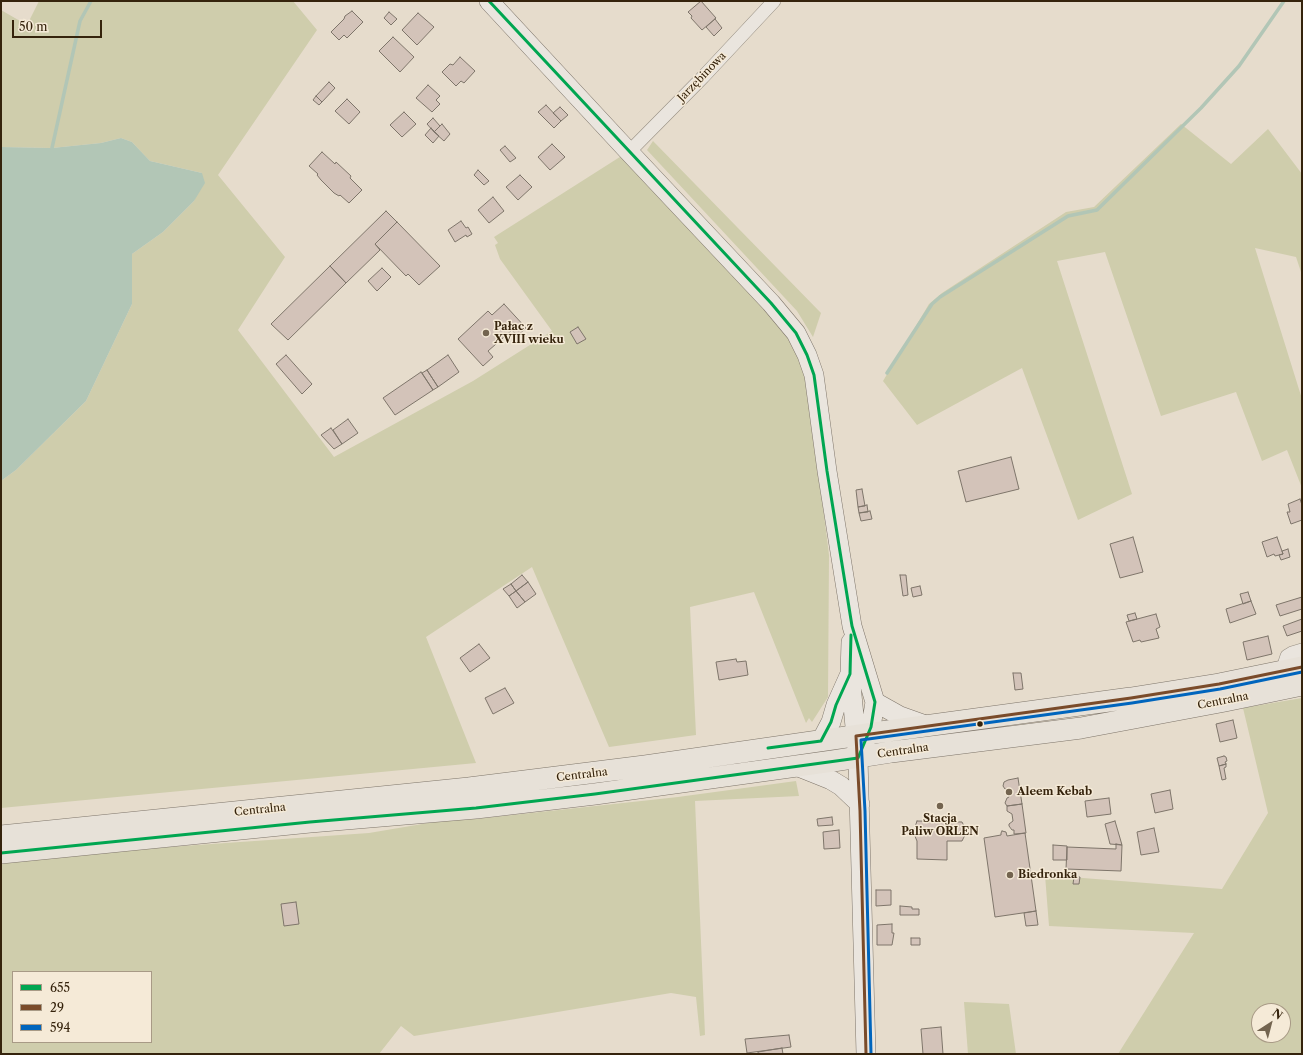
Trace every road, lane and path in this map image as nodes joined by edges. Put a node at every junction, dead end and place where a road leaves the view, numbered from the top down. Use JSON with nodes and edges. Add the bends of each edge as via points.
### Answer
{"nodes":[{"id":1,"x":489,"y":1,"type":"edge"},
{"id":2,"x":774,"y":1,"type":"edge"},
{"id":3,"x":629,"y":152,"type":"junction"},
{"id":4,"x":852,"y":626,"type":"junction"},
{"id":5,"x":1302,"y":650,"type":"edge"},
{"id":6,"x":1293,"y":668,"type":"edge"},
{"id":7,"x":850,"y":674,"type":"junction"},
{"id":8,"x":1302,"y":685,"type":"edge"},
{"id":9,"x":875,"y":702,"type":"junction"},
{"id":10,"x":928,"y":726,"type":"junction"},
{"id":11,"x":862,"y":735,"type":"junction"},
{"id":12,"x":821,"y":741,"type":"junction"},
{"id":13,"x":858,"y":758,"type":"junction"},
{"id":14,"x":796,"y":766,"type":"junction"},
{"id":15,"x":860,"y":804,"type":"junction"},
{"id":16,"x":1,"y":836,"type":"edge"},
{"id":17,"x":1,"y":853,"type":"edge"},
{"id":18,"x":866,"y":1054,"type":"edge"}],
"edges":[{"from":1,"to":3,"type":"main road"},
{"from":2,"to":3,"type":"street","name":"Jarzębinowa"},
{"from":3,"to":4,"type":"main road","via":[[771,303],[796,333],[807,355],[814,375]]},
{"from":4,"to":7,"type":"main road"},
{"from":4,"to":9,"type":"main road"},
{"from":5,"to":6,"type":"street","via":[[1287,656],[1285,662]]},
{"from":6,"to":10,"type":"main road","name":"Centralna","via":[[1219,684],[1131,698]]},
{"from":7,"to":11,"type":"main road"},
{"from":7,"to":12,"type":"main road"},
{"from":8,"to":13,"type":"main road","name":"Centralna","via":[[1081,728]]},
{"from":9,"to":10,"type":"main road","via":[[900,716]]},
{"from":9,"to":11,"type":"main road","via":[[874,716]]},
{"from":10,"to":11,"type":"main road","name":"Centralna"},
{"from":11,"to":12,"type":"main road","name":"Centralna"},
{"from":11,"to":13,"type":"main road"},
{"from":12,"to":16,"type":"main road","name":"Centralna","via":[[523,782]]},
{"from":13,"to":14,"type":"main road","name":"Centralna"},
{"from":13,"to":15,"type":"main road"},
{"from":14,"to":15,"type":"main road","via":[[831,780]]},
{"from":14,"to":17,"type":"main road","name":"Centralna","via":[[476,808]]},
{"from":15,"to":18,"type":"main road"}]}
